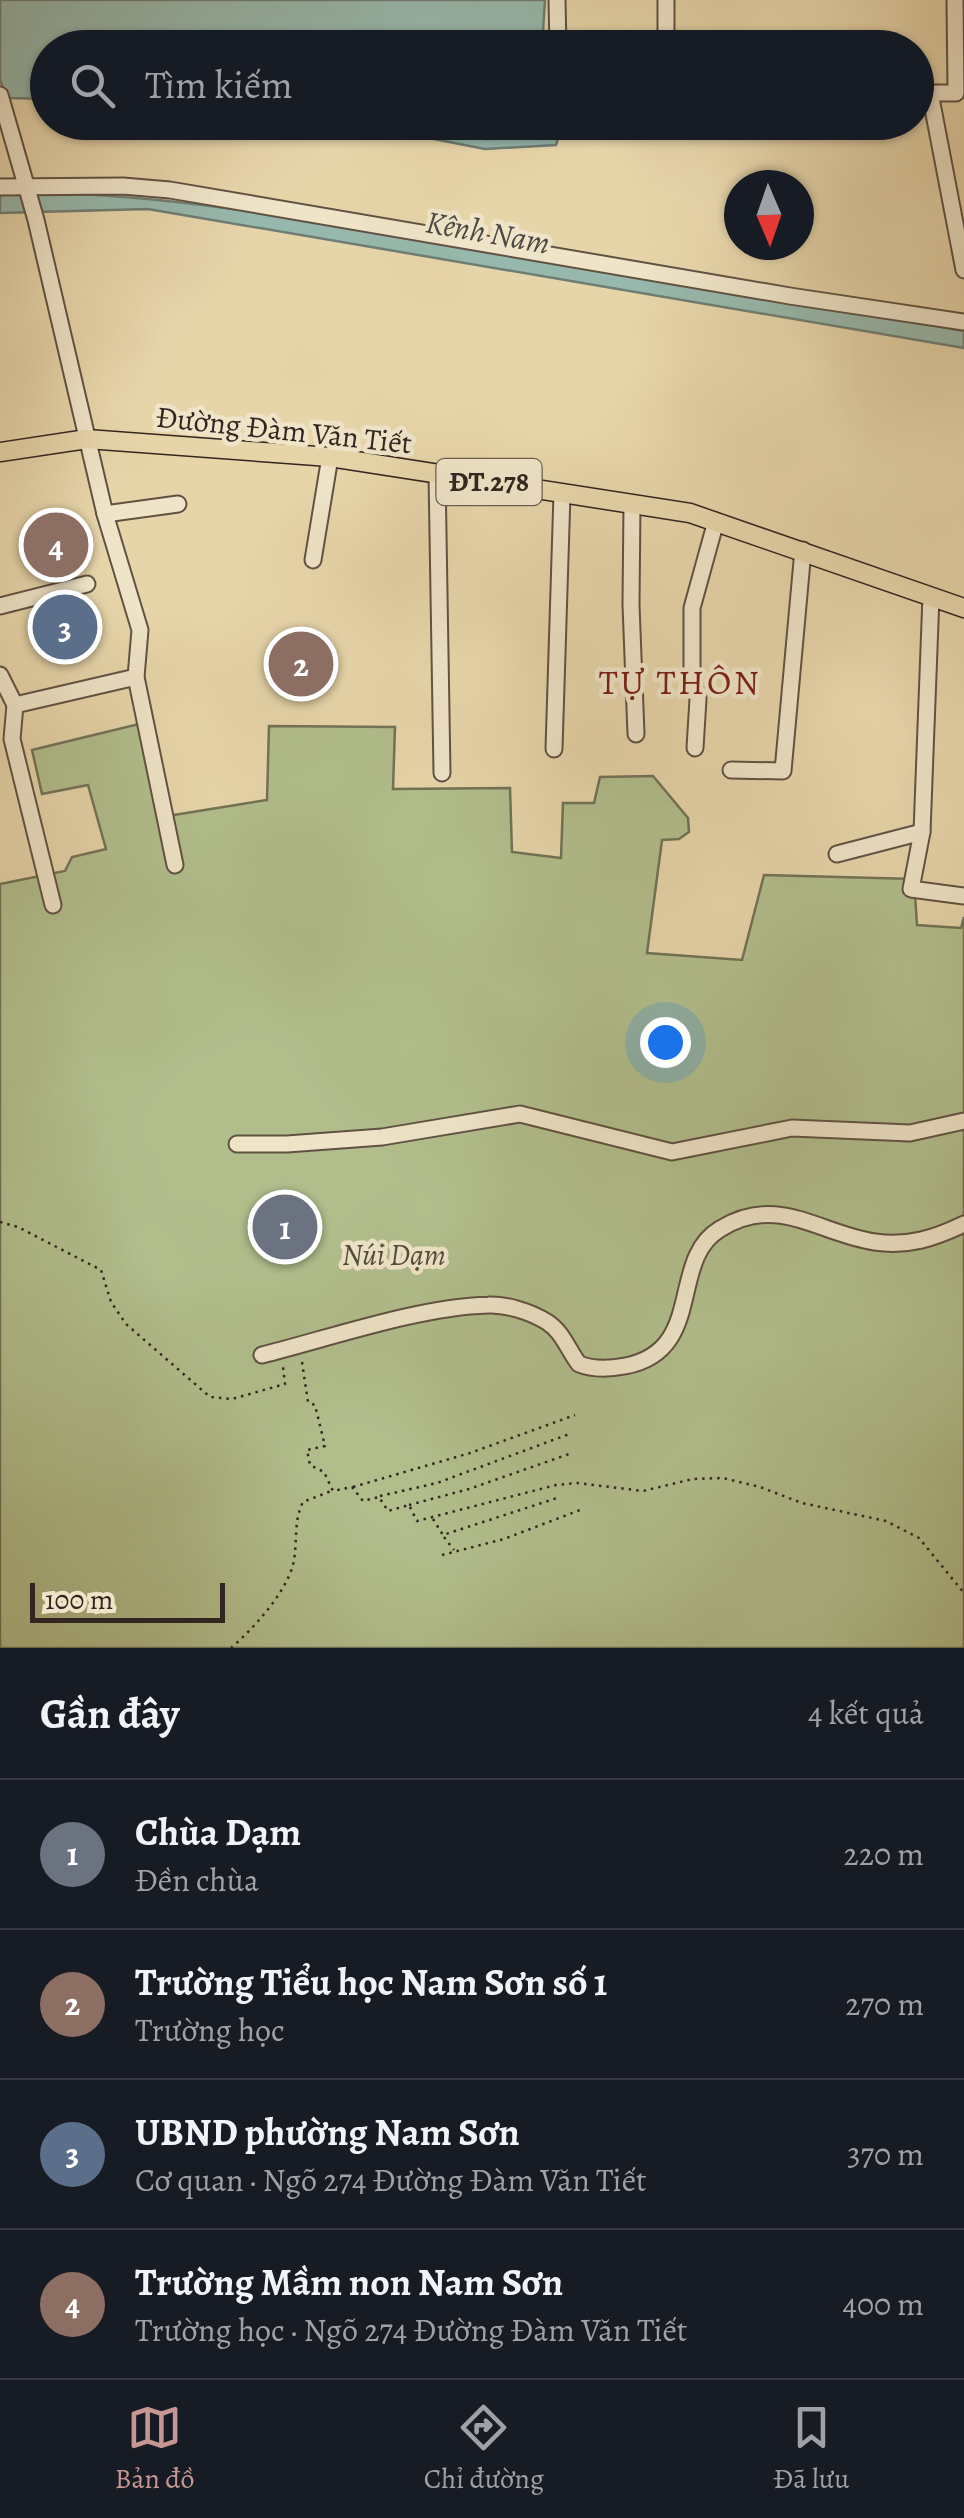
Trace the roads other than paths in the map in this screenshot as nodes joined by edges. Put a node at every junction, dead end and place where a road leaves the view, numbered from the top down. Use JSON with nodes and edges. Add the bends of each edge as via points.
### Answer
{"nodes":[{"id":1,"x":556,"y":0,"type":"edge"},
{"id":2,"x":666,"y":0,"type":"edge"},
{"id":3,"x":958,"y":4,"type":"edge"},
{"id":4,"x":557,"y":30,"type":"edge"},
{"id":5,"x":666,"y":30,"type":"edge"},
{"id":6,"x":934,"y":93,"type":"edge"},
{"id":7,"x":0,"y":95,"type":"edge"},
{"id":8,"x":934,"y":140,"type":"edge"},
{"id":9,"x":26,"y":185,"type":"junction"},
{"id":10,"x":0,"y":187,"type":"edge"},
{"id":11,"x":964,"y":270,"type":"edge"},
{"id":12,"x":964,"y":322,"type":"edge"},
{"id":13,"x":87,"y":439,"type":"junction"},
{"id":14,"x":0,"y":452,"type":"edge"},
{"id":15,"x":330,"y":457,"type":"junction"},
{"id":16,"x":437,"y":474,"type":"junction"},
{"id":17,"x":562,"y":494,"type":"junction"},
{"id":18,"x":178,"y":504,"type":"dead end"},
{"id":19,"x":632,"y":504,"type":"junction"},
{"id":20,"x":105,"y":514,"type":"junction"},
{"id":21,"x":716,"y":521,"type":"junction"},
{"id":22,"x":803,"y":550,"type":"junction"},
{"id":23,"x":313,"y":560,"type":"dead end"},
{"id":24,"x":87,"y":584,"type":"dead end"},
{"id":25,"x":931,"y":596,"type":"junction"},
{"id":26,"x":0,"y":606,"type":"edge"},
{"id":27,"x":964,"y":608,"type":"edge"},
{"id":28,"x":0,"y":675,"type":"edge"},
{"id":29,"x":136,"y":677,"type":"junction"},
{"id":30,"x":15,"y":706,"type":"junction"},
{"id":31,"x":636,"y":734,"type":"dead end"},
{"id":32,"x":6,"y":740,"type":"edge"},
{"id":33,"x":695,"y":748,"type":"dead end"},
{"id":34,"x":554,"y":750,"type":"dead end"},
{"id":35,"x":731,"y":770,"type":"dead end"},
{"id":36,"x":442,"y":773,"type":"dead end"},
{"id":37,"x":922,"y":832,"type":"junction"},
{"id":38,"x":836,"y":854,"type":"dead end"},
{"id":39,"x":175,"y":864,"type":"dead end"},
{"id":40,"x":964,"y":896,"type":"edge"},
{"id":41,"x":53,"y":905,"type":"dead end"},
{"id":42,"x":964,"y":1120,"type":"edge"},
{"id":43,"x":238,"y":1144,"type":"dead end"},
{"id":44,"x":964,"y":1224,"type":"edge"},
{"id":45,"x":262,"y":1355,"type":"dead end"}],
"edges":[{"from":1,"to":4,"type":"street"},
{"from":2,"to":5,"type":"street"},
{"from":3,"to":6,"type":"street","via":[[956,93]]},
{"from":7,"to":9,"type":"street"},
{"from":8,"to":11,"type":"street"},
{"from":9,"to":10,"type":"street"},
{"from":9,"to":12,"type":"street","via":[[170,190]]},
{"from":9,"to":13,"type":"street"},
{"from":13,"to":14,"type":"main road","name":"Đường Đàm Văn Tiết","number":"ĐT.278"},
{"from":13,"to":15,"type":"main road","name":"Đường Đàm Văn Tiết","number":"ĐT.278"},
{"from":13,"to":20,"type":"street"},
{"from":15,"to":16,"type":"main road","name":"Đường Đàm Văn Tiết","number":"ĐT.278"},
{"from":15,"to":23,"type":"street"},
{"from":16,"to":17,"type":"main road","name":"Đường Đàm Văn Tiết","number":"ĐT.278"},
{"from":16,"to":36,"type":"street"},
{"from":17,"to":19,"type":"main road","name":"Đường Đàm Văn Tiết","number":"ĐT.278"},
{"from":17,"to":34,"type":"street"},
{"from":18,"to":20,"type":"street"},
{"from":19,"to":21,"type":"main road","name":"Đường Đàm Văn Tiết","number":"ĐT.278"},
{"from":19,"to":31,"type":"street"},
{"from":20,"to":29,"type":"street","via":[[140,630]]},
{"from":21,"to":22,"type":"main road","name":"Đường Đàm Văn Tiết","number":"ĐT.278"},
{"from":21,"to":33,"type":"street","via":[[692,608]]},
{"from":22,"to":25,"type":"main road","name":"Đường Đàm Văn Tiết","number":"ĐT.278"},
{"from":22,"to":35,"type":"street","via":[[783,771]]},
{"from":24,"to":26,"type":"street"},
{"from":25,"to":27,"type":"main road","name":"Đường Đàm Văn Tiết","number":"ĐT.278"},
{"from":25,"to":37,"type":"street"},
{"from":28,"to":30,"type":"street"},
{"from":29,"to":30,"type":"street"},
{"from":29,"to":39,"type":"street"},
{"from":30,"to":32,"type":"street"},
{"from":32,"to":41,"type":"street"},
{"from":37,"to":38,"type":"street"},
{"from":37,"to":40,"type":"street","via":[[911,888]]},
{"from":42,"to":43,"type":"street","via":[[910,1133],[792,1128],[672,1152],[520,1114],[382,1136]]},
{"from":44,"to":45,"type":"street","via":[[904,1244],[863,1240],[789,1216],[732,1223],[700,1246],[672,1336],[646,1359],[621,1367],[580,1364],[548,1322],[491,1304]]}]}
